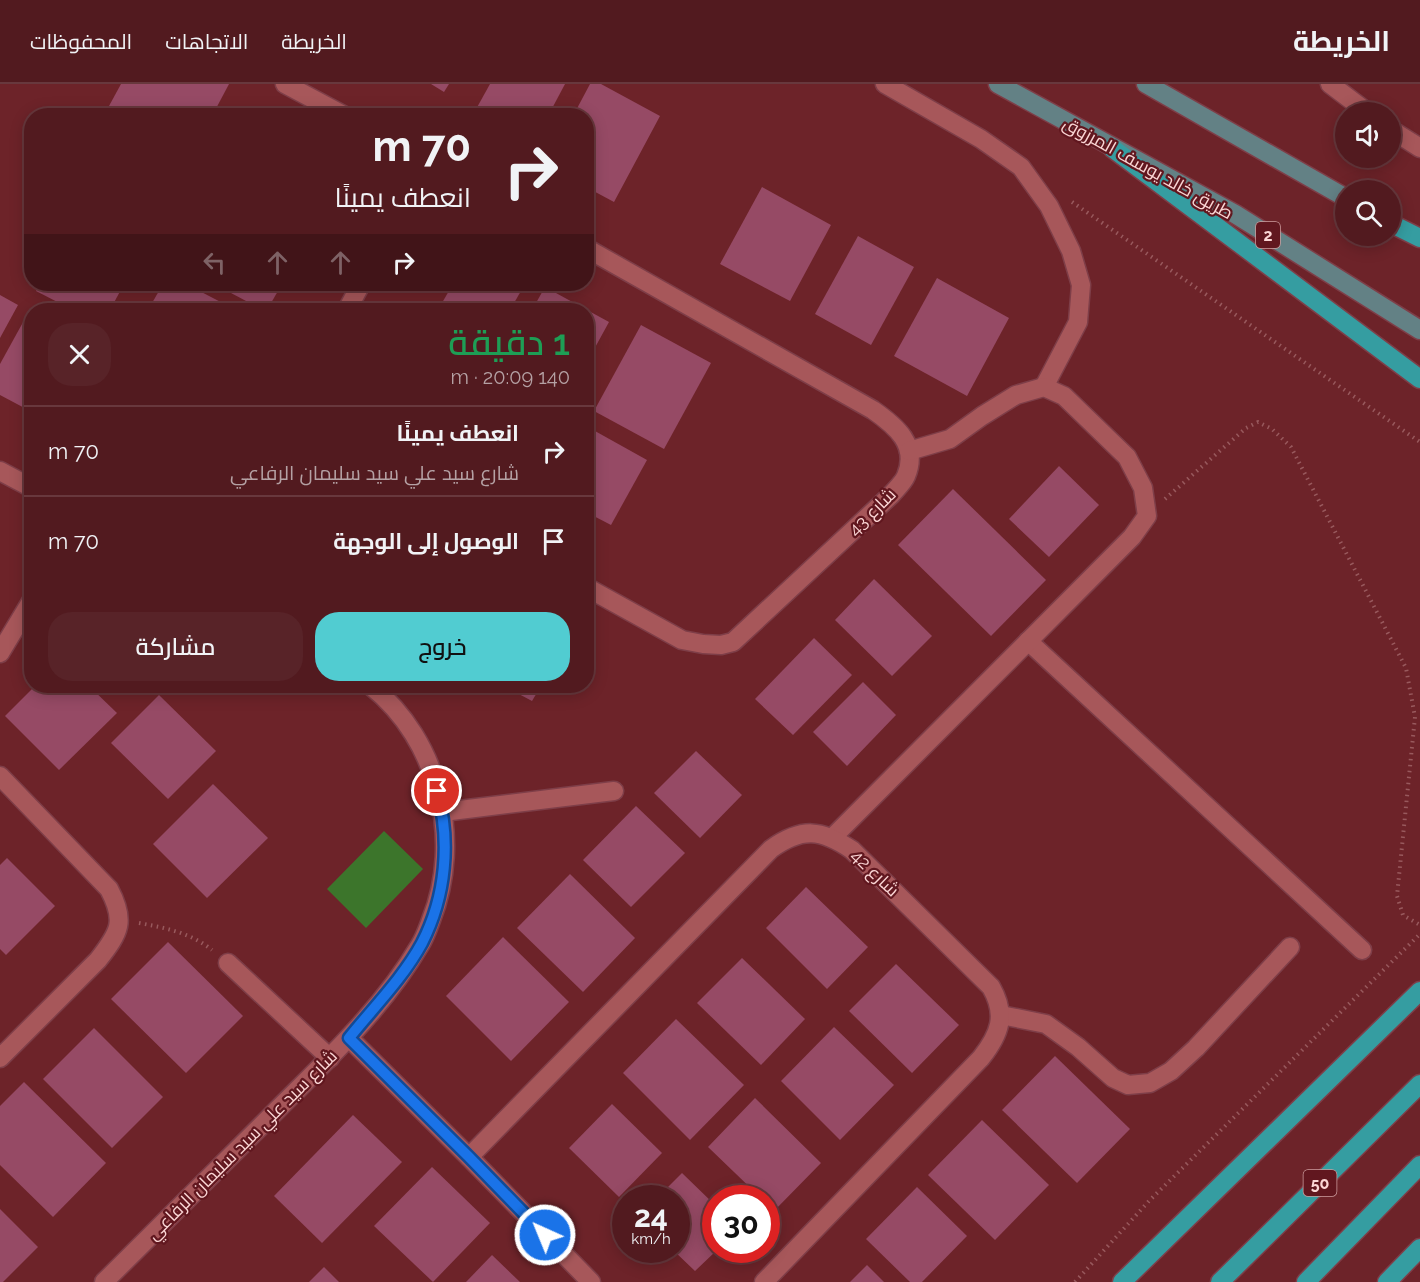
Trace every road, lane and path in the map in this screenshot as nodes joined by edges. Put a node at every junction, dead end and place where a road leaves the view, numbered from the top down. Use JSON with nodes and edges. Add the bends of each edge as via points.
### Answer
{"nodes":[{"id":1,"x":285,"y":84,"type":"edge"},
{"id":2,"x":885,"y":84,"type":"edge"},
{"id":3,"x":998,"y":84,"type":"edge"},
{"id":4,"x":1146,"y":84,"type":"edge"},
{"id":5,"x":1157,"y":84,"type":"edge"},
{"id":6,"x":1330,"y":84,"type":"edge"},
{"id":7,"x":1171,"y":98,"type":"junction"},
{"id":8,"x":1354,"y":102,"type":"edge"},
{"id":9,"x":330,"y":108,"type":"edge"},
{"id":10,"x":1401,"y":136,"type":"edge"},
{"id":11,"x":1112,"y":148,"type":"junction"},
{"id":12,"x":1420,"y":148,"type":"edge"},
{"id":13,"x":1335,"y":192,"type":"edge"},
{"id":14,"x":1070,"y":200,"type":"dead end"},
{"id":15,"x":1401,"y":229,"type":"edge"},
{"id":16,"x":1420,"y":240,"type":"edge"},
{"id":17,"x":594,"y":253,"type":"edge"},
{"id":18,"x":1420,"y":330,"type":"edge"},
{"id":19,"x":1420,"y":379,"type":"edge"},
{"id":20,"x":1044,"y":387,"type":"junction"},
{"id":21,"x":1420,"y":442,"type":"edge"},
{"id":22,"x":909,"y":451,"type":"junction"},
{"id":23,"x":0,"y":471,"type":"edge"},
{"id":24,"x":24,"y":484,"type":"edge"},
{"id":25,"x":1147,"y":516,"type":"junction"},
{"id":26,"x":594,"y":591,"type":"edge"},
{"id":27,"x":24,"y":613,"type":"edge"},
{"id":28,"x":1028,"y":641,"type":"junction"},
{"id":29,"x":0,"y":653,"type":"edge"},
{"id":30,"x":381,"y":693,"type":"edge"},
{"id":31,"x":0,"y":776,"type":"edge"},
{"id":32,"x":614,"y":790,"type":"dead end"},
{"id":33,"x":443,"y":812,"type":"junction"},
{"id":34,"x":833,"y":837,"type":"junction"},
{"id":35,"x":120,"y":920,"type":"junction"},
{"id":36,"x":1420,"y":925,"type":"edge"},
{"id":37,"x":1420,"y":934,"type":"edge"},
{"id":38,"x":1290,"y":947,"type":"dead end"},
{"id":39,"x":1362,"y":950,"type":"dead end"},
{"id":40,"x":228,"y":963,"type":"joint"},
{"id":41,"x":1420,"y":991,"type":"edge"},
{"id":42,"x":1001,"y":1015,"type":"junction"},
{"id":43,"x":349,"y":1038,"type":"junction"},
{"id":44,"x":0,"y":1058,"type":"edge"},
{"id":45,"x":330,"y":1058,"type":"junction"},
{"id":46,"x":1420,"y":1084,"type":"edge"},
{"id":47,"x":469,"y":1157,"type":"junction"},
{"id":48,"x":1420,"y":1165,"type":"edge"},
{"id":49,"x":1420,"y":1248,"type":"edge"},
{"id":50,"x":104,"y":1282,"type":"edge"},
{"id":51,"x":591,"y":1282,"type":"edge"},
{"id":52,"x":764,"y":1282,"type":"edge"},
{"id":53,"x":1075,"y":1282,"type":"edge"},
{"id":54,"x":1122,"y":1282,"type":"edge"},
{"id":55,"x":1220,"y":1282,"type":"edge"},
{"id":56,"x":1306,"y":1282,"type":"edge"},
{"id":57,"x":1387,"y":1282,"type":"edge"}],
"edges":[{"from":1,"to":9,"type":"street"},
{"from":2,"to":20,"type":"street","via":[[981,139],[1021,167],[1049,207],[1071,251],[1081,285],[1078,322]]},
{"from":3,"to":11,"type":"main road","name":"طريق خالد يوسف المرزوق","number":"2"},
{"from":4,"to":7,"type":"main road"},
{"from":5,"to":7,"type":"street"},
{"from":6,"to":8,"type":"street"},
{"from":7,"to":13,"type":"main road"},
{"from":10,"to":12,"type":"street"},
{"from":11,"to":18,"type":"main road","name":"طريق خالد يوسف المرزوق","number":"2","via":[[1235,214]]},
{"from":11,"to":19,"type":"highway"},
{"from":14,"to":21,"type":"path"},
{"from":15,"to":16,"type":"highway"},
{"from":17,"to":22,"type":"street","via":[[873,410],[895,426]]},
{"from":20,"to":22,"type":"street","via":[[1016,394],[950,439]]},
{"from":20,"to":25,"type":"street","via":[[1064,396],[1127,457],[1143,489]]},
{"from":22,"to":26,"type":"street","name":"شارع 43","via":[[905,477],[891,495],[733,642],[721,645],[682,640]]},
{"from":23,"to":24,"type":"street"},
{"from":25,"to":28,"type":"street","via":[[1132,537]]},
{"from":25,"to":36,"type":"path","via":[[1246,428],[1258,422],[1291,447],[1406,668],[1415,717],[1397,896],[1403,915]]},
{"from":27,"to":29,"type":"street"},
{"from":28,"to":34,"type":"street"},
{"from":28,"to":39,"type":"street"},
{"from":30,"to":33,"type":"street","name":"شارع سيد علي سيد سليمان الرفاعي","via":[[411,729],[432,769]]},
{"from":31,"to":35,"type":"street","via":[[109,889]]},
{"from":32,"to":33,"type":"street"},
{"from":33,"to":43,"type":"street","name":"شارع سيد علي سيد سليمان الرفاعي","via":[[446,857],[438,902],[422,943]]},
{"from":34,"to":42,"type":"street","name":"شارع 42","via":[[852,850],[992,987],[1000,1002]]},
{"from":34,"to":47,"type":"street","name":"شارع 42","via":[[799,834],[771,849]]},
{"from":35,"to":40,"type":"path","via":[[187,934]]},
{"from":35,"to":44,"type":"street","via":[[98,960]]},
{"from":37,"to":53,"type":"path","via":[[1149,1201]]},
{"from":38,"to":42,"type":"street","via":[[1196,1048],[1171,1071],[1149,1083],[1128,1085],[1113,1078],[1046,1024]]},
{"from":40,"to":45,"type":"street"},
{"from":41,"to":54,"type":"highway"},
{"from":42,"to":52,"type":"street","via":[[992,1044],[981,1058]]},
{"from":43,"to":45,"type":"street","name":"شارع سيد علي سيد سليمان الرفاعي"},
{"from":43,"to":47,"type":"street"},
{"from":45,"to":50,"type":"street","name":"شارع سيد علي سيد سليمان الرفاعي"},
{"from":46,"to":55,"type":"highway","number":"50"},
{"from":47,"to":51,"type":"street"},
{"from":48,"to":56,"type":"highway"},
{"from":49,"to":57,"type":"highway"}]}
